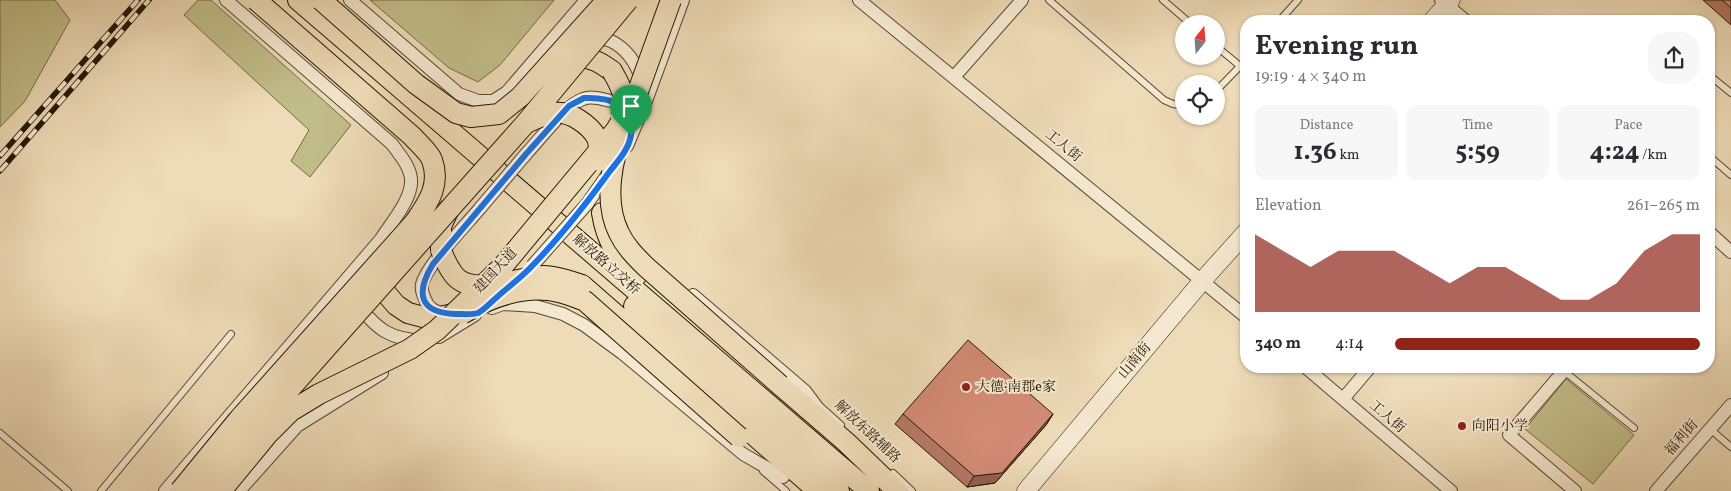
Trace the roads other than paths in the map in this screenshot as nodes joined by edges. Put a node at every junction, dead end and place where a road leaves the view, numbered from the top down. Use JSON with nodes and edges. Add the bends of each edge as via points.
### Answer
{"nodes":[{"id":1,"x":226,"y":0,"type":"edge"},
{"id":2,"x":256,"y":0,"type":"edge"},
{"id":3,"x":281,"y":0,"type":"edge"},
{"id":4,"x":298,"y":0,"type":"edge"},
{"id":5,"x":321,"y":0,"type":"edge"},
{"id":6,"x":350,"y":0,"type":"edge"},
{"id":7,"x":586,"y":0,"type":"edge"},
{"id":8,"x":607,"y":0,"type":"edge"},
{"id":9,"x":628,"y":0,"type":"edge"},
{"id":10,"x":671,"y":0,"type":"edge"},
{"id":11,"x":684,"y":0,"type":"edge"},
{"id":12,"x":859,"y":0,"type":"edge"},
{"id":13,"x":1022,"y":0,"type":"edge"},
{"id":14,"x":1049,"y":0,"type":"edge"},
{"id":15,"x":1163,"y":0,"type":"edge"},
{"id":16,"x":1298,"y":0,"type":"edge"},
{"id":17,"x":1446,"y":2,"type":"edge"},
{"id":18,"x":1180,"y":15,"type":"edge"},
{"id":19,"x":1284,"y":15,"type":"edge"},
{"id":20,"x":1436,"y":15,"type":"edge"},
{"id":21,"x":1460,"y":15,"type":"edge"},
{"id":22,"x":551,"y":52,"type":"junction"},
{"id":23,"x":1225,"y":54,"type":"edge"},
{"id":24,"x":1240,"y":66,"type":"joint"},
{"id":25,"x":954,"y":78,"type":"junction"},
{"id":26,"x":1715,"y":80,"type":"edge"},
{"id":27,"x":1225,"y":82,"type":"edge"},
{"id":28,"x":1731,"y":93,"type":"edge"},
{"id":29,"x":642,"y":98,"type":"junction"},
{"id":30,"x":1175,"y":104,"type":"edge"},
{"id":31,"x":525,"y":124,"type":"junction"},
{"id":32,"x":625,"y":131,"type":"junction"},
{"id":33,"x":619,"y":158,"type":"junction"},
{"id":34,"x":1715,"y":161,"type":"edge"},
{"id":35,"x":1731,"y":175,"type":"edge"},
{"id":36,"x":451,"y":205,"type":"junction"},
{"id":37,"x":1715,"y":237,"type":"edge"},
{"id":38,"x":1240,"y":239,"type":"edge"},
{"id":39,"x":1731,"y":252,"type":"edge"},
{"id":40,"x":386,"y":254,"type":"junction"},
{"id":41,"x":355,"y":268,"type":"junction"},
{"id":42,"x":1203,"y":280,"type":"junction"},
{"id":43,"x":479,"y":312,"type":"junction"},
{"id":44,"x":1240,"y":312,"type":"edge"},
{"id":45,"x":453,"y":314,"type":"junction"},
{"id":46,"x":231,"y":334,"type":"dead end"},
{"id":47,"x":434,"y":336,"type":"junction"},
{"id":48,"x":1312,"y":373,"type":"edge"},
{"id":49,"x":1365,"y":373,"type":"edge"},
{"id":50,"x":1563,"y":373,"type":"edge"},
{"id":51,"x":1571,"y":373,"type":"edge"},
{"id":52,"x":1344,"y":400,"type":"junction"},
{"id":53,"x":1731,"y":405,"type":"edge"},
{"id":54,"x":1634,"y":428,"type":"dead end"},
{"id":55,"x":1710,"y":429,"type":"junction"},
{"id":56,"x":0,"y":433,"type":"edge"},
{"id":57,"x":844,"y":434,"type":"junction"},
{"id":58,"x":741,"y":446,"type":"junction"},
{"id":59,"x":1731,"y":447,"type":"edge"},
{"id":60,"x":890,"y":471,"type":"dead end"},
{"id":61,"x":785,"y":484,"type":"edge"},
{"id":62,"x":68,"y":491,"type":"edge"},
{"id":63,"x":101,"y":491,"type":"edge"},
{"id":64,"x":165,"y":491,"type":"edge"},
{"id":65,"x":180,"y":491,"type":"edge"},
{"id":66,"x":198,"y":491,"type":"edge"},
{"id":67,"x":221,"y":491,"type":"edge"},
{"id":68,"x":239,"y":491,"type":"edge"},
{"id":69,"x":801,"y":491,"type":"edge"},
{"id":70,"x":818,"y":491,"type":"edge"},
{"id":71,"x":839,"y":491,"type":"edge"},
{"id":72,"x":869,"y":491,"type":"edge"},
{"id":73,"x":882,"y":491,"type":"edge"},
{"id":74,"x":897,"y":491,"type":"edge"},
{"id":75,"x":912,"y":491,"type":"edge"},
{"id":76,"x":1026,"y":491,"type":"edge"},
{"id":77,"x":1451,"y":491,"type":"edge"},
{"id":78,"x":1575,"y":491,"type":"edge"},
{"id":79,"x":1656,"y":491,"type":"edge"}],
"edges":[{"from":1,"to":41,"type":"street","via":[[392,144],[406,164],[411,179],[408,196],[381,239]]},
{"from":2,"to":40,"type":"highway","bridge":true,"via":[[412,136],[432,159],[436,181],[430,200]]},
{"from":3,"to":71,"type":"highway","name":"解放路立交桥","via":[[618,292]]},
{"from":4,"to":72,"type":"highway","name":"解放路立交桥"},
{"from":5,"to":22,"type":"highway","bridge":true,"via":[[416,84],[456,113],[471,117],[499,114],[520,97]]},
{"from":6,"to":22,"type":"street","via":[[459,94],[478,101],[493,101],[507,92]]},
{"from":7,"to":22,"type":"street"},
{"from":8,"to":22,"type":"highway","bridge":true},
{"from":9,"to":31,"type":"highway","bridge":true},
{"from":10,"to":29,"type":"highway","name":"建国大道","bridge":true},
{"from":11,"to":29,"type":"street"},
{"from":12,"to":25,"type":"street","name":"工人街"},
{"from":13,"to":25,"type":"street"},
{"from":14,"to":30,"type":"lane","via":[[1164,100]]},
{"from":15,"to":18,"type":"lane"},
{"from":16,"to":19,"type":"lane"},
{"from":17,"to":20,"type":"main road"},
{"from":17,"to":21,"type":"street"},
{"from":22,"to":29,"type":"street","via":[[564,39],[587,36],[610,41],[622,48],[638,68]]},
{"from":22,"to":32,"type":"highway","bridge":true,"via":[[592,58],[612,71],[625,104]]},
{"from":23,"to":24,"type":"lane"},
{"from":24,"to":27,"type":"lane"},
{"from":25,"to":42,"type":"street","name":"工人街"},
{"from":26,"to":28,"type":"lane"},
{"from":29,"to":32,"type":"highway","name":"建国大道","bridge":true},
{"from":29,"to":57,"type":"highway","bridge":true,"via":[[612,163],[613,213],[618,231],[645,266],[780,385]]},
{"from":31,"to":36,"type":"highway","bridge":true},
{"from":31,"to":73,"type":"highway","bridge":true,"via":[[556,112],[569,115],[590,128],[599,144],[606,235],[618,258],[862,470]]},
{"from":32,"to":33,"type":"street"},
{"from":32,"to":43,"type":"street","bridge":true,"via":[[632,123],[625,108],[612,101],[584,98],[569,106],[433,264],[422,286],[422,294],[432,310],[443,314]]},
{"from":32,"to":45,"type":"highway","name":"建国大道","bridge":true,"via":[[503,266]]},
{"from":33,"to":43,"type":"street","bridge":true,"via":[[586,204],[532,266]]},
{"from":33,"to":57,"type":"street","via":[[617,202],[621,219],[634,240],[653,261],[805,391]]},
{"from":34,"to":35,"type":"lane"},
{"from":36,"to":66,"type":"highway","bridge":true},
{"from":36,"to":70,"type":"highway","bridge":true,"via":[[440,226],[440,250],[455,277],[487,286],[542,276],[582,285]]},
{"from":37,"to":39,"type":"street"},
{"from":38,"to":42,"type":"main road","name":"山南街"},
{"from":40,"to":45,"type":"highway","bridge":true,"via":[[381,268],[385,292],[396,305],[408,313],[431,319]]},
{"from":40,"to":65,"type":"highway","bridge":true,"via":[[239,419]]},
{"from":41,"to":47,"type":"street","via":[[352,295],[372,322],[405,339]]},
{"from":41,"to":64,"type":"street"},
{"from":42,"to":44,"type":"street","name":"工人街"},
{"from":42,"to":76,"type":"main road","name":"山南街"},
{"from":43,"to":47,"type":"street"},
{"from":43,"to":58,"type":"street","via":[[503,304],[535,306],[563,314],[622,352]]},
{"from":45,"to":47,"type":"highway","name":"建国大道","bridge":true},
{"from":46,"to":63,"type":"lane"},
{"from":47,"to":58,"type":"highway","bridge":true,"via":[[472,307],[504,294],[533,290],[558,292],[585,301]]},
{"from":47,"to":67,"type":"highway","name":"建国大道","bridge":true,"via":[[291,411]]},
{"from":47,"to":68,"type":"street","via":[[297,426]]},
{"from":48,"to":52,"type":"street","name":"工人街"},
{"from":49,"to":52,"type":"street"},
{"from":50,"to":78,"type":"street","via":[[1509,435]]},
{"from":51,"to":54,"type":"lane"},
{"from":52,"to":77,"type":"street","name":"工人街"},
{"from":53,"to":55,"type":"street","name":"福利街"},
{"from":55,"to":59,"type":"lane"},
{"from":55,"to":79,"type":"street","name":"福利街"},
{"from":56,"to":62,"type":"lane"},
{"from":57,"to":74,"type":"highway"},
{"from":58,"to":61,"type":"highway"},
{"from":60,"to":75,"type":"lane","name":"解放东路辅路"},
{"from":61,"to":69,"type":"highway"}]}
